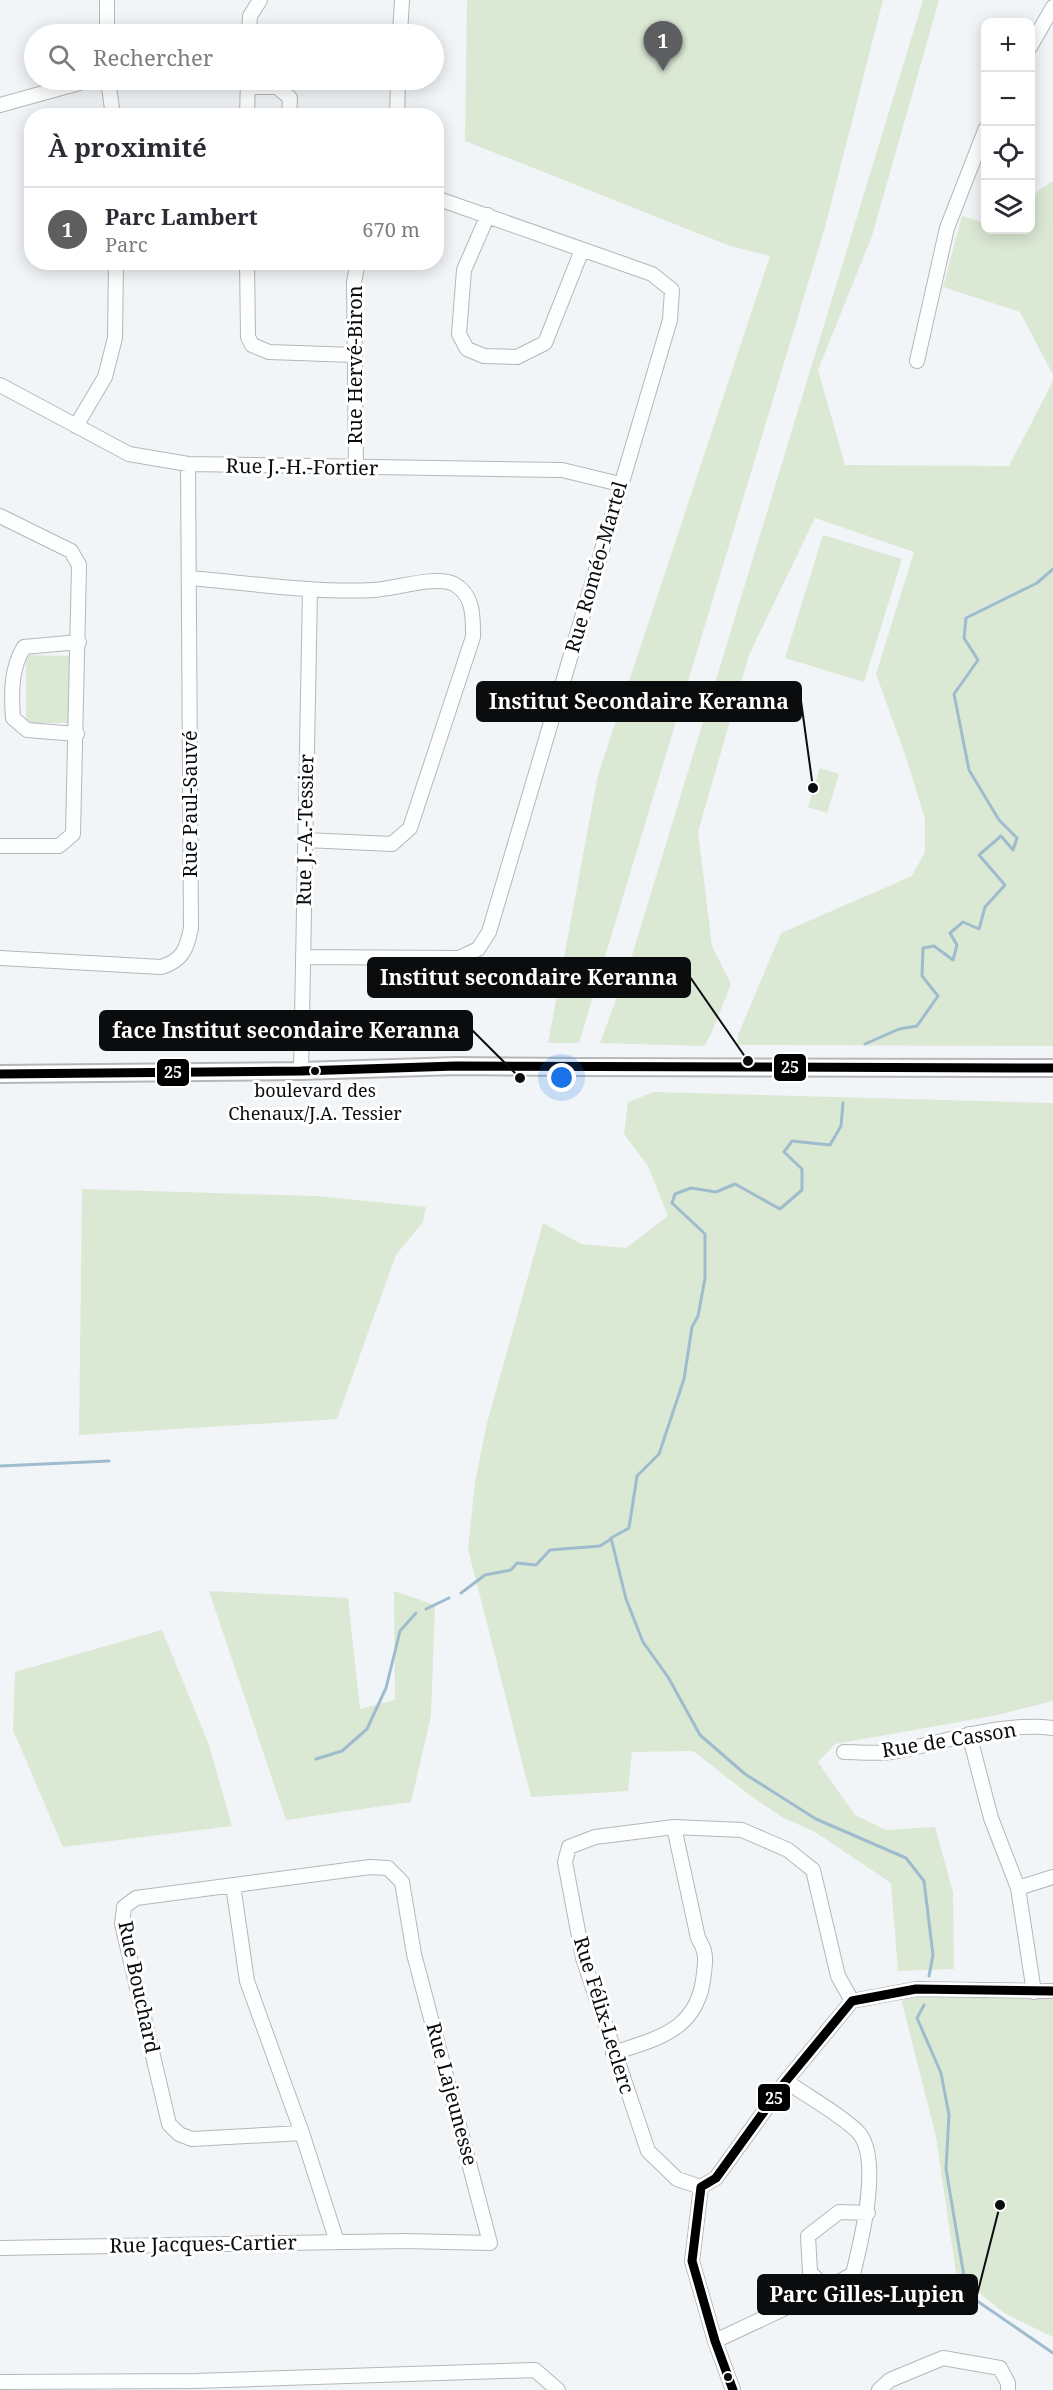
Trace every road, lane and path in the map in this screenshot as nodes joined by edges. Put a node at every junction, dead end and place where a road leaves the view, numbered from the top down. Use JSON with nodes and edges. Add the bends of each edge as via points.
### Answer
{"nodes":[{"id":1,"x":107,"y":0,"type":"edge"},
{"id":2,"x":260,"y":0,"type":"edge"},
{"id":3,"x":402,"y":0,"type":"edge"},
{"id":4,"x":1053,"y":7,"type":"edge"},
{"id":5,"x":108,"y":24,"type":"edge"},
{"id":6,"x":250,"y":24,"type":"edge"},
{"id":7,"x":401,"y":24,"type":"edge"},
{"id":8,"x":1035,"y":38,"type":"edge"},
{"id":9,"x":54,"y":90,"type":"edge"},
{"id":10,"x":109,"y":90,"type":"edge"},
{"id":11,"x":248,"y":90,"type":"edge"},
{"id":12,"x":281,"y":90,"type":"edge"},
{"id":13,"x":398,"y":90,"type":"edge"},
{"id":14,"x":0,"y":105,"type":"edge"},
{"id":15,"x":111,"y":108,"type":"edge"},
{"id":16,"x":247,"y":108,"type":"edge"},
{"id":17,"x":289,"y":108,"type":"edge"},
{"id":18,"x":397,"y":108,"type":"edge"},
{"id":19,"x":981,"y":141,"type":"edge"},
{"id":20,"x":444,"y":201,"type":"edge"},
{"id":21,"x":488,"y":215,"type":"junction"},
{"id":22,"x":582,"y":250,"type":"junction"},
{"id":23,"x":116,"y":270,"type":"edge"},
{"id":24,"x":248,"y":270,"type":"edge"},
{"id":25,"x":356,"y":270,"type":"edge"},
{"id":26,"x":354,"y":355,"type":"junction"},
{"id":27,"x":917,"y":361,"type":"dead end"},
{"id":28,"x":1,"y":388,"type":"edge"},
{"id":29,"x":76,"y":426,"type":"junction"},
{"id":30,"x":188,"y":464,"type":"junction"},
{"id":31,"x":356,"y":468,"type":"junction"},
{"id":32,"x":620,"y":484,"type":"junction"},
{"id":33,"x":0,"y":516,"type":"edge"},
{"id":34,"x":189,"y":578,"type":"junction"},
{"id":35,"x":309,"y":589,"type":"junction"},
{"id":36,"x":79,"y":642,"type":"junction"},
{"id":37,"x":77,"y":734,"type":"junction"},
{"id":38,"x":305,"y":840,"type":"junction"},
{"id":39,"x":0,"y":846,"type":"edge"},
{"id":40,"x":303,"y":957,"type":"junction"},
{"id":41,"x":0,"y":958,"type":"edge"},
{"id":42,"x":1053,"y":1068,"type":"edge"},
{"id":43,"x":301,"y":1071,"type":"junction"},
{"id":44,"x":0,"y":1074,"type":"edge"},
{"id":45,"x":1053,"y":1728,"type":"edge"},
{"id":46,"x":969,"y":1734,"type":"junction"},
{"id":47,"x":844,"y":1752,"type":"dead end"},
{"id":48,"x":674,"y":1827,"type":"junction"},
{"id":49,"x":388,"y":1868,"type":"joint"},
{"id":50,"x":1053,"y":1877,"type":"edge"},
{"id":51,"x":233,"y":1885,"type":"junction"},
{"id":52,"x":1018,"y":1888,"type":"junction"},
{"id":53,"x":1053,"y":1991,"type":"edge"},
{"id":54,"x":1034,"y":1992,"type":"junction"},
{"id":55,"x":852,"y":2001,"type":"junction"},
{"id":56,"x":613,"y":2053,"type":"junction"},
{"id":57,"x":786,"y":2081,"type":"junction"},
{"id":58,"x":302,"y":2133,"type":"junction"},
{"id":59,"x":701,"y":2187,"type":"junction"},
{"id":60,"x":868,"y":2213,"type":"junction"},
{"id":61,"x":405,"y":2241,"type":"joint"},
{"id":62,"x":337,"y":2242,"type":"junction"},
{"id":63,"x":0,"y":2248,"type":"edge"},
{"id":64,"x":826,"y":2289,"type":"junction"},
{"id":65,"x":715,"y":2341,"type":"junction"},
{"id":66,"x":0,"y":2382,"type":"edge"},
{"id":67,"x":558,"y":2390,"type":"edge"},
{"id":68,"x":733,"y":2390,"type":"edge"},
{"id":69,"x":879,"y":2390,"type":"edge"},
{"id":70,"x":1008,"y":2390,"type":"edge"}],
"edges":[{"from":1,"to":5,"type":"street"},
{"from":2,"to":6,"type":"street"},
{"from":3,"to":7,"type":"street"},
{"from":4,"to":8,"type":"street"},
{"from":9,"to":14,"type":"street"},
{"from":10,"to":15,"type":"street"},
{"from":11,"to":16,"type":"street"},
{"from":12,"to":17,"type":"street","via":[[290,98]]},
{"from":13,"to":18,"type":"street"},
{"from":19,"to":27,"type":"street","via":[[947,228]]},
{"from":20,"to":21,"type":"street","name":"Rue Roméo-Martel"},
{"from":21,"to":22,"type":"street","name":"Rue Roméo-Martel"},
{"from":21,"to":22,"type":"street","via":[[464,270],[459,334],[468,349],[484,356],[517,357],[545,342]]},
{"from":22,"to":32,"type":"street","name":"Rue Roméo-Martel","via":[[652,274],[672,290],[670,320]]},
{"from":23,"to":29,"type":"street","via":[[115,338],[105,377]]},
{"from":24,"to":26,"type":"street","via":[[248,337],[252,345],[269,352]]},
{"from":25,"to":26,"type":"street","name":"Rue Hervé-Biron"},
{"from":26,"to":31,"type":"street","name":"Rue Hervé-Biron"},
{"from":28,"to":29,"type":"street","name":"Rue J.-H.-Fortier"},
{"from":29,"to":30,"type":"street","name":"Rue J.-H.-Fortier","via":[[129,454]]},
{"from":30,"to":31,"type":"street","name":"Rue J.-H.-Fortier"},
{"from":30,"to":34,"type":"street","name":"Rue Paul-Sauvé"},
{"from":31,"to":32,"type":"street","name":"Rue J.-H.-Fortier","via":[[562,470]]},
{"from":32,"to":40,"type":"street","name":"Rue Roméo-Martel","via":[[489,933],[470,955],[459,958]]},
{"from":33,"to":36,"type":"street","via":[[70,551],[75,558],[79,565]]},
{"from":34,"to":35,"type":"street"},
{"from":34,"to":41,"type":"street","name":"Rue Paul-Sauvé","via":[[191,928],[182,957],[161,967]]},
{"from":35,"to":38,"type":"street","name":"Rue J.-A.-Tessier"},
{"from":35,"to":38,"type":"street","via":[[373,590],[444,580],[461,588],[473,613],[473,637],[414,820],[406,834],[392,844]]},
{"from":36,"to":37,"type":"street"},
{"from":36,"to":37,"type":"street","via":[[24,647],[14,663],[12,709],[13,718],[27,730]]},
{"from":37,"to":39,"type":"street","via":[[73,834],[59,846]]},
{"from":38,"to":40,"type":"street","name":"Rue J.-A.-Tessier"},
{"from":40,"to":43,"type":"street","name":"Rue J.-A.-Tessier"},
{"from":42,"to":43,"type":"main road","via":[[526,1065]]},
{"from":43,"to":44,"type":"main road"},
{"from":45,"to":46,"type":"street","name":"Rue de Casson"},
{"from":46,"to":47,"type":"street","name":"Rue de Casson","via":[[889,1752]]},
{"from":46,"to":52,"type":"street","via":[[991,1818]]},
{"from":48,"to":55,"type":"street","name":"Rue Félix-Leclerc","via":[[742,1830],[788,1850],[813,1870],[838,1976]]},
{"from":48,"to":56,"type":"street","via":[[698,1938],[706,1951],[703,1990],[684,2023],[663,2037]]},
{"from":48,"to":56,"type":"street","name":"Rue Félix-Leclerc","via":[[595,1837],[569,1847],[565,1862],[583,1958]]},
{"from":49,"to":51,"type":"street","name":"Rue Bouchard"},
{"from":49,"to":61,"type":"street","name":"Rue Lajeunesse","via":[[402,1882],[414,1954],[490,2242]]},
{"from":50,"to":52,"type":"street"},
{"from":51,"to":58,"type":"street","via":[[247,1981]]},
{"from":51,"to":58,"type":"street","name":"Rue Bouchard","via":[[136,1898],[124,1907],[122,1924],[170,2124],[179,2134],[192,2139]]},
{"from":52,"to":54,"type":"street"},
{"from":53,"to":54,"type":"street"},
{"from":54,"to":55,"type":"street","via":[[916,1989]]},
{"from":55,"to":57,"type":"street"},
{"from":56,"to":59,"type":"street","name":"Rue Félix-Leclerc","via":[[648,2151],[677,2179]]},
{"from":57,"to":59,"type":"street","via":[[716,2178]]},
{"from":57,"to":60,"type":"street","via":[[858,2132],[867,2148]]},
{"from":58,"to":62,"type":"street"},
{"from":59,"to":65,"type":"street","via":[[692,2261]]},
{"from":60,"to":64,"type":"street","via":[[853,2274]]},
{"from":60,"to":64,"type":"street","via":[[839,2212],[808,2236],[810,2272]]},
{"from":61,"to":62,"type":"street","name":"Rue Jacques-Cartier"},
{"from":62,"to":63,"type":"street","name":"Rue Jacques-Cartier"},
{"from":64,"to":65,"type":"street"},
{"from":65,"to":68,"type":"street"},
{"from":66,"to":67,"type":"street","via":[[196,2381],[535,2370]]},
{"from":69,"to":70,"type":"street","via":[[890,2380],[944,2358],[1000,2368]]}]}
